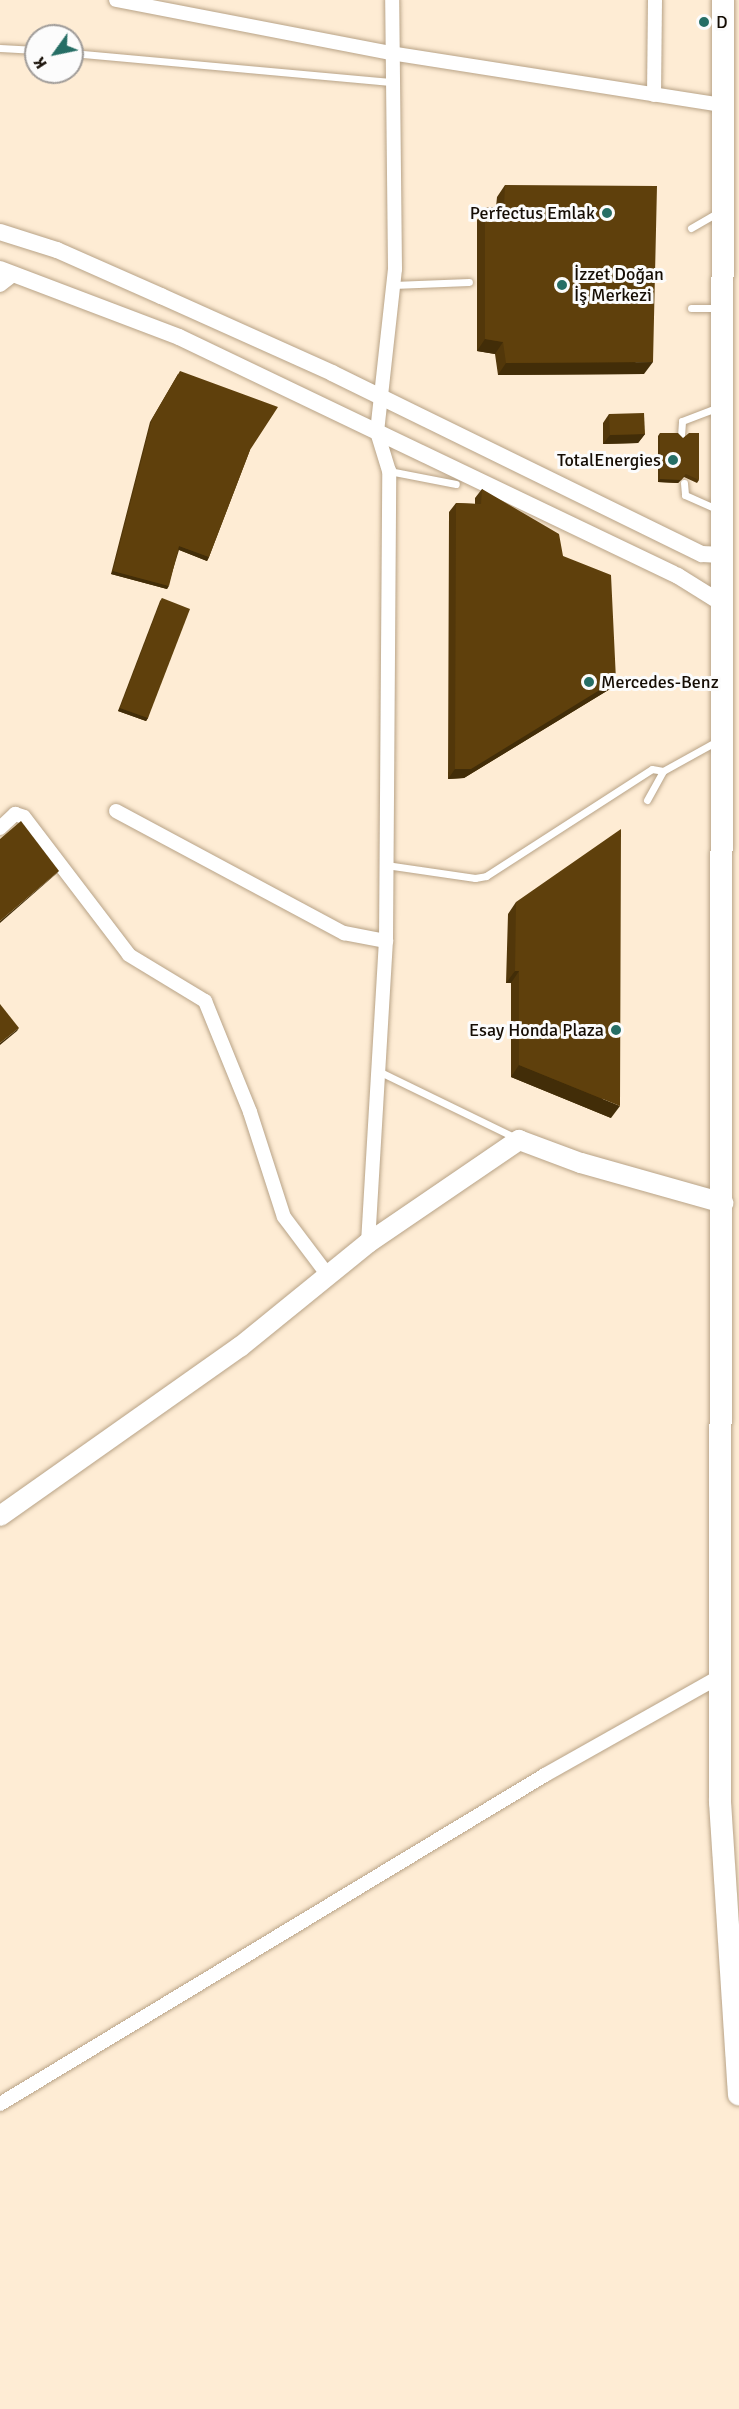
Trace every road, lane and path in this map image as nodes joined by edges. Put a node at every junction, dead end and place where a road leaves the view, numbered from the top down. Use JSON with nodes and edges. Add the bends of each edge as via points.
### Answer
{"nodes":[{"id":1,"x":116,"y":0,"type":"edge"},
{"id":2,"x":392,"y":0,"type":"edge"},
{"id":3,"x":655,"y":0,"type":"edge"},
{"id":4,"x":723,"y":0,"type":"edge"},
{"id":5,"x":0,"y":48,"type":"edge"},
{"id":6,"x":24,"y":49,"type":"edge"},
{"id":7,"x":390,"y":53,"type":"junction"},
{"id":8,"x":84,"y":54,"type":"edge"},
{"id":9,"x":390,"y":82,"type":"junction"},
{"id":10,"x":654,"y":95,"type":"junction"},
{"id":11,"x":723,"y":105,"type":"junction"},
{"id":12,"x":723,"y":210,"type":"junction"},
{"id":13,"x":691,"y":228,"type":"dead end"},
{"id":14,"x":0,"y":232,"type":"edge"},
{"id":15,"x":7,"y":272,"type":"edge"},
{"id":16,"x":469,"y":282,"type":"dead end"},
{"id":17,"x":0,"y":285,"type":"edge"},
{"id":18,"x":393,"y":285,"type":"junction"},
{"id":19,"x":691,"y":308,"type":"dead end"},
{"id":20,"x":722,"y":308,"type":"junction"},
{"id":21,"x":380,"y":397,"type":"junction"},
{"id":22,"x":722,"y":406,"type":"junction"},
{"id":23,"x":377,"y":432,"type":"junction"},
{"id":24,"x":681,"y":436,"type":"edge"},
{"id":25,"x":389,"y":471,"type":"junction"},
{"id":26,"x":684,"y":483,"type":"edge"},
{"id":27,"x":456,"y":484,"type":"dead end"},
{"id":28,"x":722,"y":512,"type":"junction"},
{"id":29,"x":722,"y":555,"type":"junction"},
{"id":30,"x":723,"y":604,"type":"junction"},
{"id":31,"x":724,"y":738,"type":"junction"},
{"id":32,"x":663,"y":771,"type":"junction"},
{"id":33,"x":647,"y":800,"type":"dead end"},
{"id":34,"x":116,"y":811,"type":"dead end"},
{"id":35,"x":0,"y":828,"type":"edge"},
{"id":36,"x":386,"y":865,"type":"junction"},
{"id":37,"x":386,"y":941,"type":"junction"},
{"id":38,"x":375,"y":1070,"type":"junction"},
{"id":39,"x":519,"y":1140,"type":"junction"},
{"id":40,"x":723,"y":1203,"type":"junction"},
{"id":41,"x":368,"y":1243,"type":"junction"},
{"id":42,"x":327,"y":1274,"type":"junction"},
{"id":43,"x":0,"y":1516,"type":"edge"},
{"id":44,"x":719,"y":1677,"type":"junction"},
{"id":45,"x":739,"y":2094,"type":"edge"},
{"id":46,"x":0,"y":2104,"type":"edge"}],
"edges":[{"from":1,"to":7,"type":"street"},
{"from":2,"to":7,"type":"street"},
{"from":3,"to":10,"type":"street"},
{"from":4,"to":11,"type":"highway"},
{"from":5,"to":6,"type":"lane"},
{"from":7,"to":9,"type":"street"},
{"from":7,"to":10,"type":"street"},
{"from":8,"to":9,"type":"lane"},
{"from":9,"to":18,"type":"street"},
{"from":10,"to":11,"type":"street"},
{"from":11,"to":12,"type":"highway"},
{"from":12,"to":13,"type":"lane"},
{"from":12,"to":20,"type":"highway"},
{"from":14,"to":21,"type":"street","via":[[57,250]]},
{"from":15,"to":17,"type":"street"},
{"from":15,"to":23,"type":"street","via":[[179,337]]},
{"from":16,"to":18,"type":"lane"},
{"from":18,"to":21,"type":"street"},
{"from":19,"to":20,"type":"lane"},
{"from":20,"to":22,"type":"highway"},
{"from":21,"to":23,"type":"street"},
{"from":21,"to":29,"type":"street","via":[[702,554]]},
{"from":22,"to":24,"type":"lane","via":[[682,421]]},
{"from":22,"to":28,"type":"highway"},
{"from":23,"to":25,"type":"street"},
{"from":23,"to":30,"type":"street","via":[[678,576]]},
{"from":25,"to":27,"type":"lane"},
{"from":25,"to":36,"type":"street"},
{"from":26,"to":28,"type":"lane","via":[[685,495]]},
{"from":28,"to":29,"type":"highway"},
{"from":29,"to":30,"type":"highway"},
{"from":30,"to":31,"type":"highway"},
{"from":31,"to":32,"type":"lane"},
{"from":31,"to":40,"type":"highway"},
{"from":32,"to":33,"type":"lane"},
{"from":32,"to":36,"type":"lane","via":[[652,769],[486,876],[475,879]]},
{"from":34,"to":37,"type":"street","via":[[344,933]]},
{"from":35,"to":42,"type":"street","via":[[15,814],[24,817],[129,956],[205,1001],[250,1112],[284,1217]]},
{"from":36,"to":37,"type":"street"},
{"from":37,"to":38,"type":"street"},
{"from":38,"to":39,"type":"lane"},
{"from":38,"to":41,"type":"street"},
{"from":39,"to":40,"type":"main road","via":[[581,1163]]},
{"from":39,"to":41,"type":"main road"},
{"from":40,"to":44,"type":"highway"},
{"from":41,"to":42,"type":"main road"},
{"from":42,"to":43,"type":"main road","via":[[240,1347]]},
{"from":44,"to":45,"type":"highway","via":[[720,1802]]},
{"from":44,"to":46,"type":"street","via":[[535,1781]]}]}
